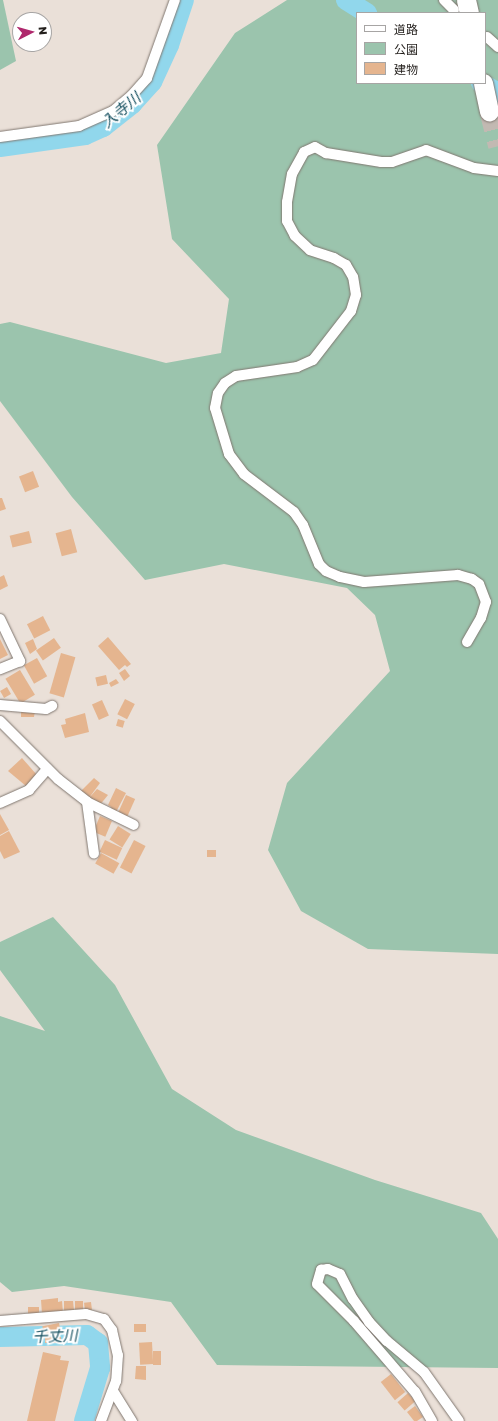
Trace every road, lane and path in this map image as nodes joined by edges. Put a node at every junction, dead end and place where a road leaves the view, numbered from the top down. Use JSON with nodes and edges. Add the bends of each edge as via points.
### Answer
{"nodes":[{"id":1,"x":175,"y":0,"type":"edge"},
{"id":2,"x":444,"y":0,"type":"edge"},
{"id":3,"x":463,"y":8,"type":"edge"},
{"id":4,"x":487,"y":38,"type":"dead end"},
{"id":5,"x":498,"y":47,"type":"edge"},
{"id":6,"x":484,"y":88,"type":"edge"},
{"id":7,"x":489,"y":111,"type":"tunnel mouth"},
{"id":8,"x":0,"y":137,"type":"edge"},
{"id":9,"x":498,"y":171,"type":"edge"},
{"id":10,"x":0,"y":619,"type":"edge"},
{"id":11,"x":467,"y":642,"type":"dead end"},
{"id":12,"x":0,"y":669,"type":"edge"},
{"id":13,"x":0,"y":705,"type":"edge"},
{"id":14,"x":52,"y":706,"type":"dead end"},
{"id":15,"x":0,"y":722,"type":"edge"},
{"id":16,"x":47,"y":769,"type":"junction"},
{"id":17,"x":86,"y":802,"type":"junction"},
{"id":18,"x":0,"y":803,"type":"edge"},
{"id":19,"x":134,"y":825,"type":"dead end"},
{"id":20,"x":94,"y":854,"type":"dead end"},
{"id":21,"x":0,"y":1321,"type":"edge"},
{"id":22,"x":113,"y":1391,"type":"junction"},
{"id":23,"x":101,"y":1421,"type":"edge"},
{"id":24,"x":132,"y":1421,"type":"edge"},
{"id":25,"x":432,"y":1421,"type":"edge"},
{"id":26,"x":459,"y":1421,"type":"edge"}],
"edges":[{"from":1,"to":8,"type":"street","via":[[147,78],[113,111],[79,126]]},
{"from":2,"to":3,"type":"street"},
{"from":4,"to":5,"type":"street"},
{"from":6,"to":7,"type":"highway"},
{"from":9,"to":11,"type":"street","via":[[474,168],[426,150],[392,162],[326,153],[315,148],[304,152],[292,174],[287,202],[287,221],[295,236],[310,250],[346,265],[353,277],[356,295],[351,311],[313,360],[297,367],[236,376],[225,383],[218,393],[215,408],[229,454],[244,474],[294,512],[303,525],[319,564],[326,571],[364,582],[458,575],[479,584],[486,602],[481,618]]},
{"from":10,"to":12,"type":"street","via":[[20,661]]},
{"from":13,"to":14,"type":"street","via":[[46,709]]},
{"from":15,"to":16,"type":"street"},
{"from":16,"to":17,"type":"street"},
{"from":16,"to":18,"type":"street","via":[[29,790]]},
{"from":17,"to":19,"type":"street"},
{"from":17,"to":20,"type":"street"},
{"from":21,"to":22,"type":"street","via":[[86,1314],[104,1319],[112,1330],[118,1355]]},
{"from":22,"to":23,"type":"street"},
{"from":22,"to":24,"type":"street"},
{"from":25,"to":26,"type":"street","via":[[415,1392],[354,1321],[317,1284],[321,1270],[328,1269],[340,1274],[369,1322],[424,1372]]}]}
